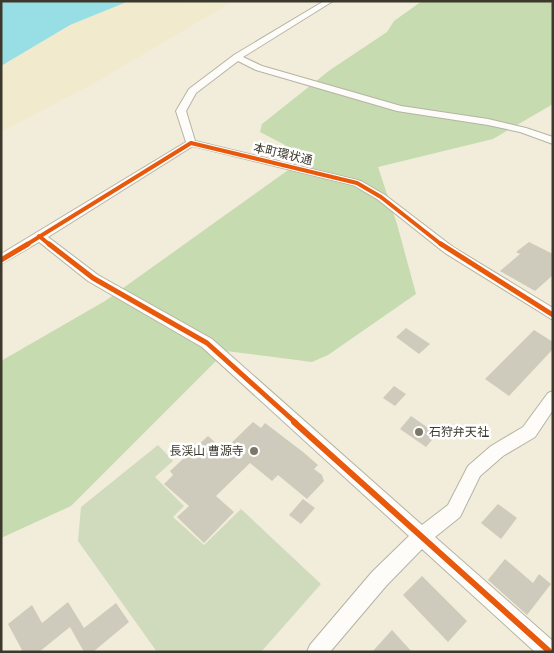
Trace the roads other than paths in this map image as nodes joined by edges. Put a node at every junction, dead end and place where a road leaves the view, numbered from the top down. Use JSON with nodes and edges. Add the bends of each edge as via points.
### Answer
{"nodes":[{"id":1,"x":330,"y":1,"type":"edge"},
{"id":2,"x":237,"y":57,"type":"junction"},
{"id":3,"x":553,"y":141,"type":"edge"},
{"id":4,"x":191,"y":142,"type":"junction"},
{"id":5,"x":40,"y":236,"type":"junction"},
{"id":6,"x":1,"y":260,"type":"edge"},
{"id":7,"x":553,"y":315,"type":"edge"},
{"id":8,"x":553,"y":397,"type":"edge"},
{"id":9,"x":422,"y":535,"type":"junction"},
{"id":10,"x":317,"y":652,"type":"edge"},
{"id":11,"x":550,"y":652,"type":"edge"}],
"edges":[{"from":1,"to":2,"type":"street"},
{"from":2,"to":3,"type":"street","via":[[259,68],[400,109],[488,122]]},
{"from":2,"to":4,"type":"street","via":[[192,91],[181,111]]},
{"from":4,"to":5,"type":"street"},
{"from":4,"to":7,"type":"street","name":"本町環状通","via":[[357,183],[381,197],[449,250]]},
{"from":5,"to":6,"type":"street"},
{"from":5,"to":9,"type":"street","via":[[93,278],[207,343]]},
{"from":8,"to":9,"type":"street","via":[[529,432],[497,451],[474,471],[454,511]]},
{"from":9,"to":10,"type":"street","via":[[357,603]]},
{"from":9,"to":11,"type":"street"}]}
